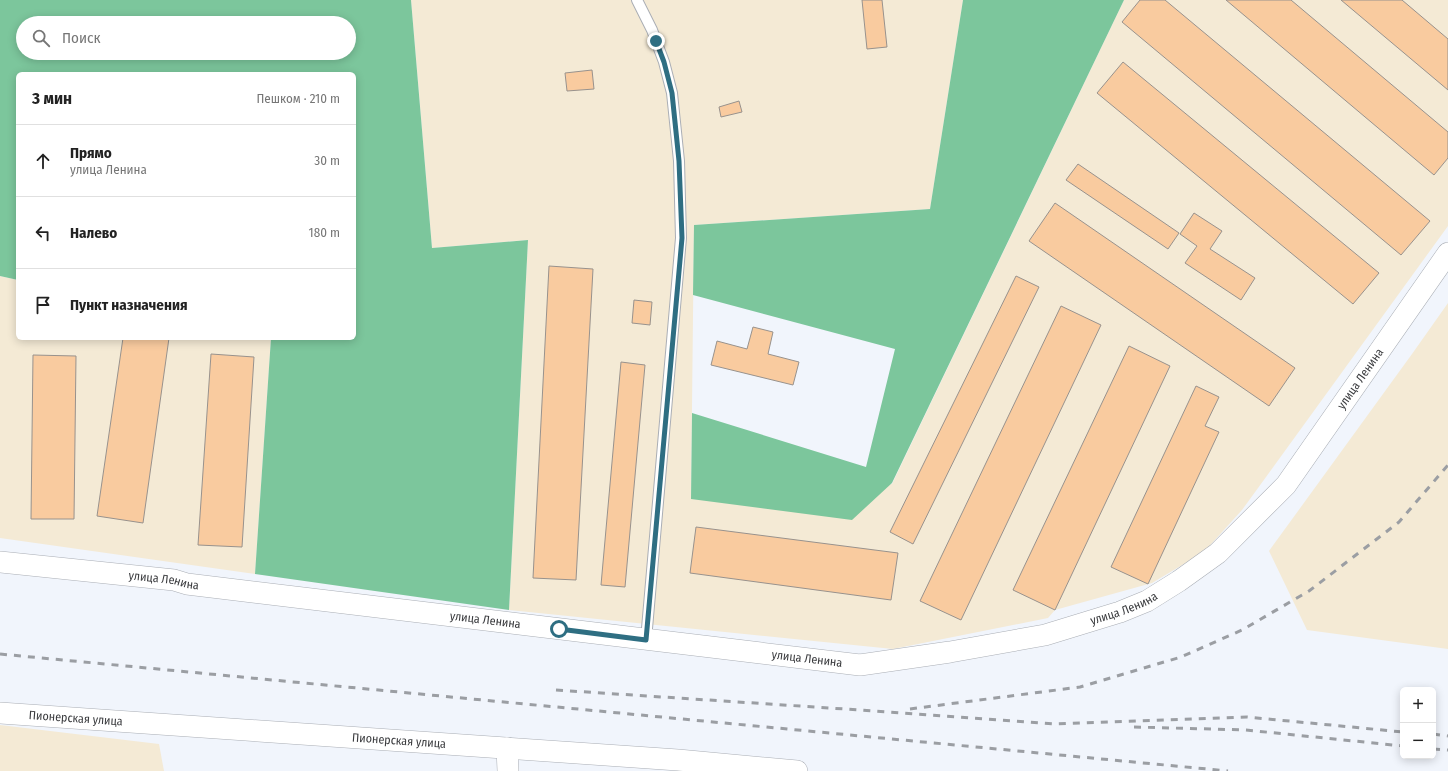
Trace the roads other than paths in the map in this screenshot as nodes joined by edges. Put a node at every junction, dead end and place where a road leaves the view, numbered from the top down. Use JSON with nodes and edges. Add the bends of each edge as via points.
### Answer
{"nodes":[{"id":1,"x":637,"y":0,"type":"edge"},
{"id":2,"x":1448,"y":253,"type":"edge"},
{"id":3,"x":0,"y":562,"type":"edge"},
{"id":4,"x":646,"y":640,"type":"junction"},
{"id":5,"x":0,"y":712,"type":"edge"},
{"id":6,"x":507,"y":748,"type":"junction"},
{"id":7,"x":508,"y":771,"type":"edge"},
{"id":8,"x":797,"y":771,"type":"edge"}],
"edges":[{"from":1,"to":4,"type":"lane","via":[[652,30],[672,93],[679,161],[682,238]]},
{"from":2,"to":4,"type":"street","name":"улица Ленина","via":[[1286,485],[1218,553],[1147,601],[1045,635],[860,665]]},
{"from":3,"to":4,"type":"street","name":"улица Ленина","via":[[174,580],[187,584]]},
{"from":5,"to":6,"type":"street","name":"Пионерская улица"},
{"from":6,"to":7,"type":"street"},
{"from":6,"to":8,"type":"street","name":"Пионерская улица"}]}
